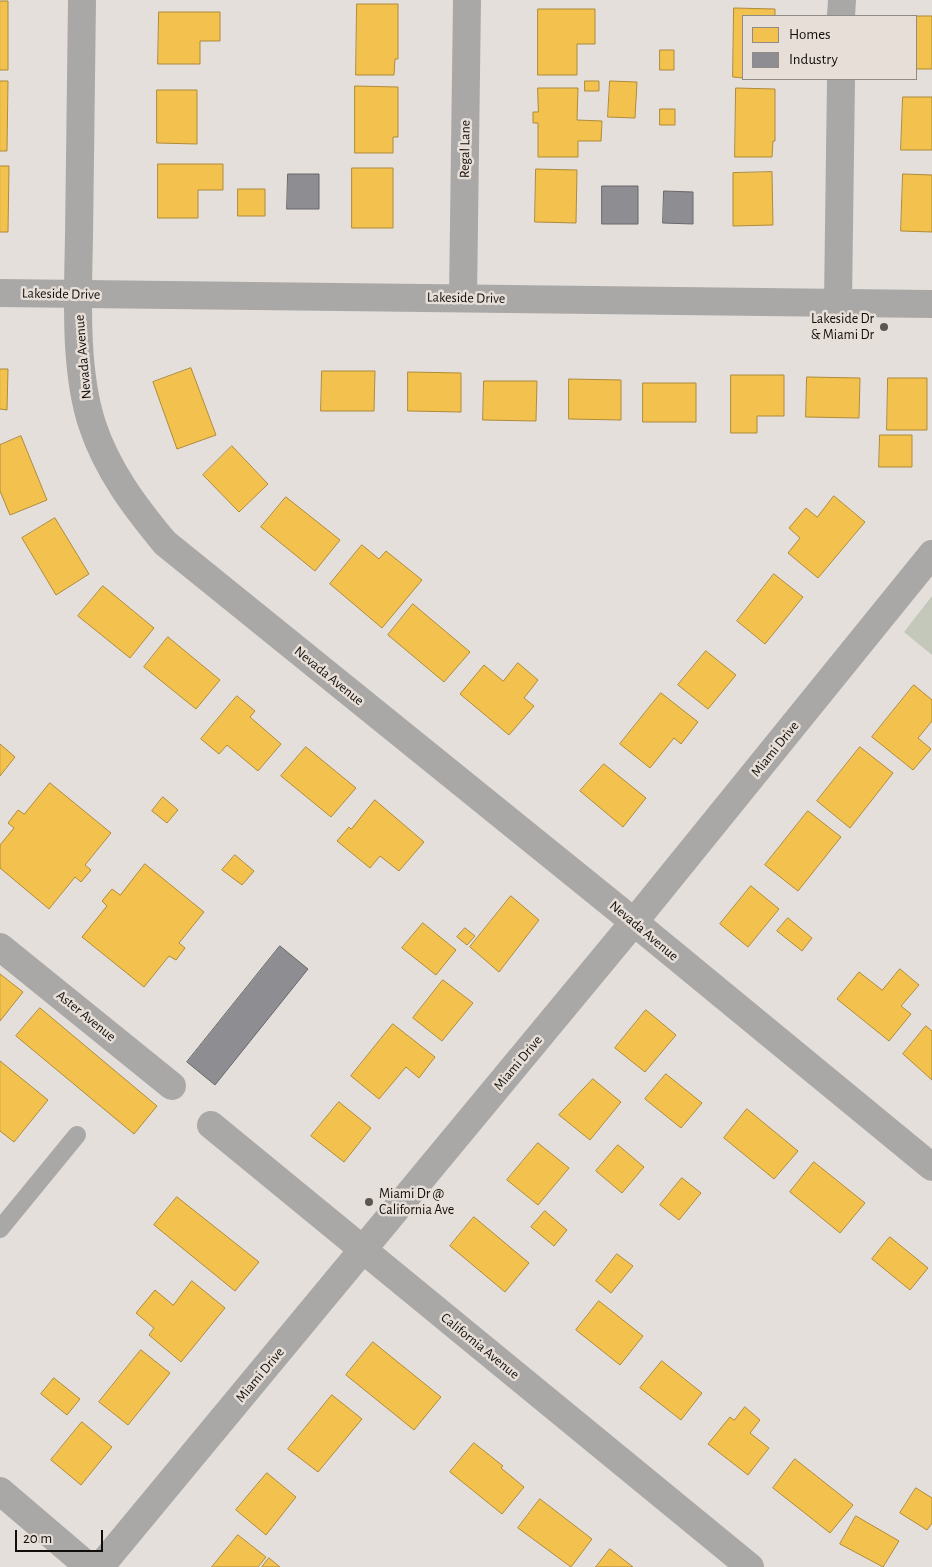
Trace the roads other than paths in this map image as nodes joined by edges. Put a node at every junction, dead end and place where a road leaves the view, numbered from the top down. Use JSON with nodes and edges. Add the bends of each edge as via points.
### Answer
{"nodes":[{"id":1,"x":82,"y":0,"type":"edge"},
{"id":2,"x":467,"y":0,"type":"edge"},
{"id":3,"x":842,"y":0,"type":"edge"},
{"id":4,"x":842,"y":15,"type":"edge"},
{"id":5,"x":841,"y":80,"type":"edge"},
{"id":6,"x":0,"y":293,"type":"edge"},
{"id":7,"x":78,"y":295,"type":"junction"},
{"id":8,"x":463,"y":298,"type":"junction"},
{"id":9,"x":838,"y":302,"type":"junction"},
{"id":10,"x":932,"y":304,"type":"edge"},
{"id":11,"x":932,"y":554,"type":"edge"},
{"id":12,"x":634,"y":922,"type":"junction"},
{"id":13,"x":0,"y":947,"type":"edge"},
{"id":14,"x":172,"y":1086,"type":"dead end"},
{"id":15,"x":211,"y":1125,"type":"dead end"},
{"id":16,"x":77,"y":1136,"type":"dead end"},
{"id":17,"x":932,"y":1167,"type":"edge"},
{"id":18,"x":0,"y":1229,"type":"edge"},
{"id":19,"x":363,"y":1251,"type":"junction"},
{"id":20,"x":0,"y":1491,"type":"edge"},
{"id":21,"x":89,"y":1567,"type":"edge"},
{"id":22,"x":100,"y":1567,"type":"edge"},
{"id":23,"x":750,"y":1567,"type":"edge"}],
"edges":[{"from":1,"to":7,"type":"street","name":"Nevada Avenue"},
{"from":2,"to":8,"type":"street","name":"Regal Lane"},
{"from":3,"to":4,"type":"street"},
{"from":5,"to":9,"type":"street"},
{"from":6,"to":7,"type":"street","name":"Lakeside Drive"},
{"from":7,"to":8,"type":"street","name":"Lakeside Drive"},
{"from":7,"to":12,"type":"street","name":"Nevada Avenue","via":[[83,391],[92,425],[108,463],[134,506],[165,543]]},
{"from":8,"to":9,"type":"street","name":"Lakeside Drive"},
{"from":9,"to":10,"type":"street","name":"Lakeside Drive"},
{"from":11,"to":12,"type":"street","name":"Miami Drive"},
{"from":12,"to":17,"type":"street","name":"Nevada Avenue"},
{"from":12,"to":19,"type":"street","name":"Miami Drive"},
{"from":13,"to":14,"type":"street","name":"Aster Avenue"},
{"from":15,"to":19,"type":"street","name":"California Avenue"},
{"from":16,"to":18,"type":"lane"},
{"from":19,"to":22,"type":"street","name":"Miami Drive"},
{"from":19,"to":23,"type":"street","name":"California Avenue"},
{"from":20,"to":21,"type":"street"}]}
